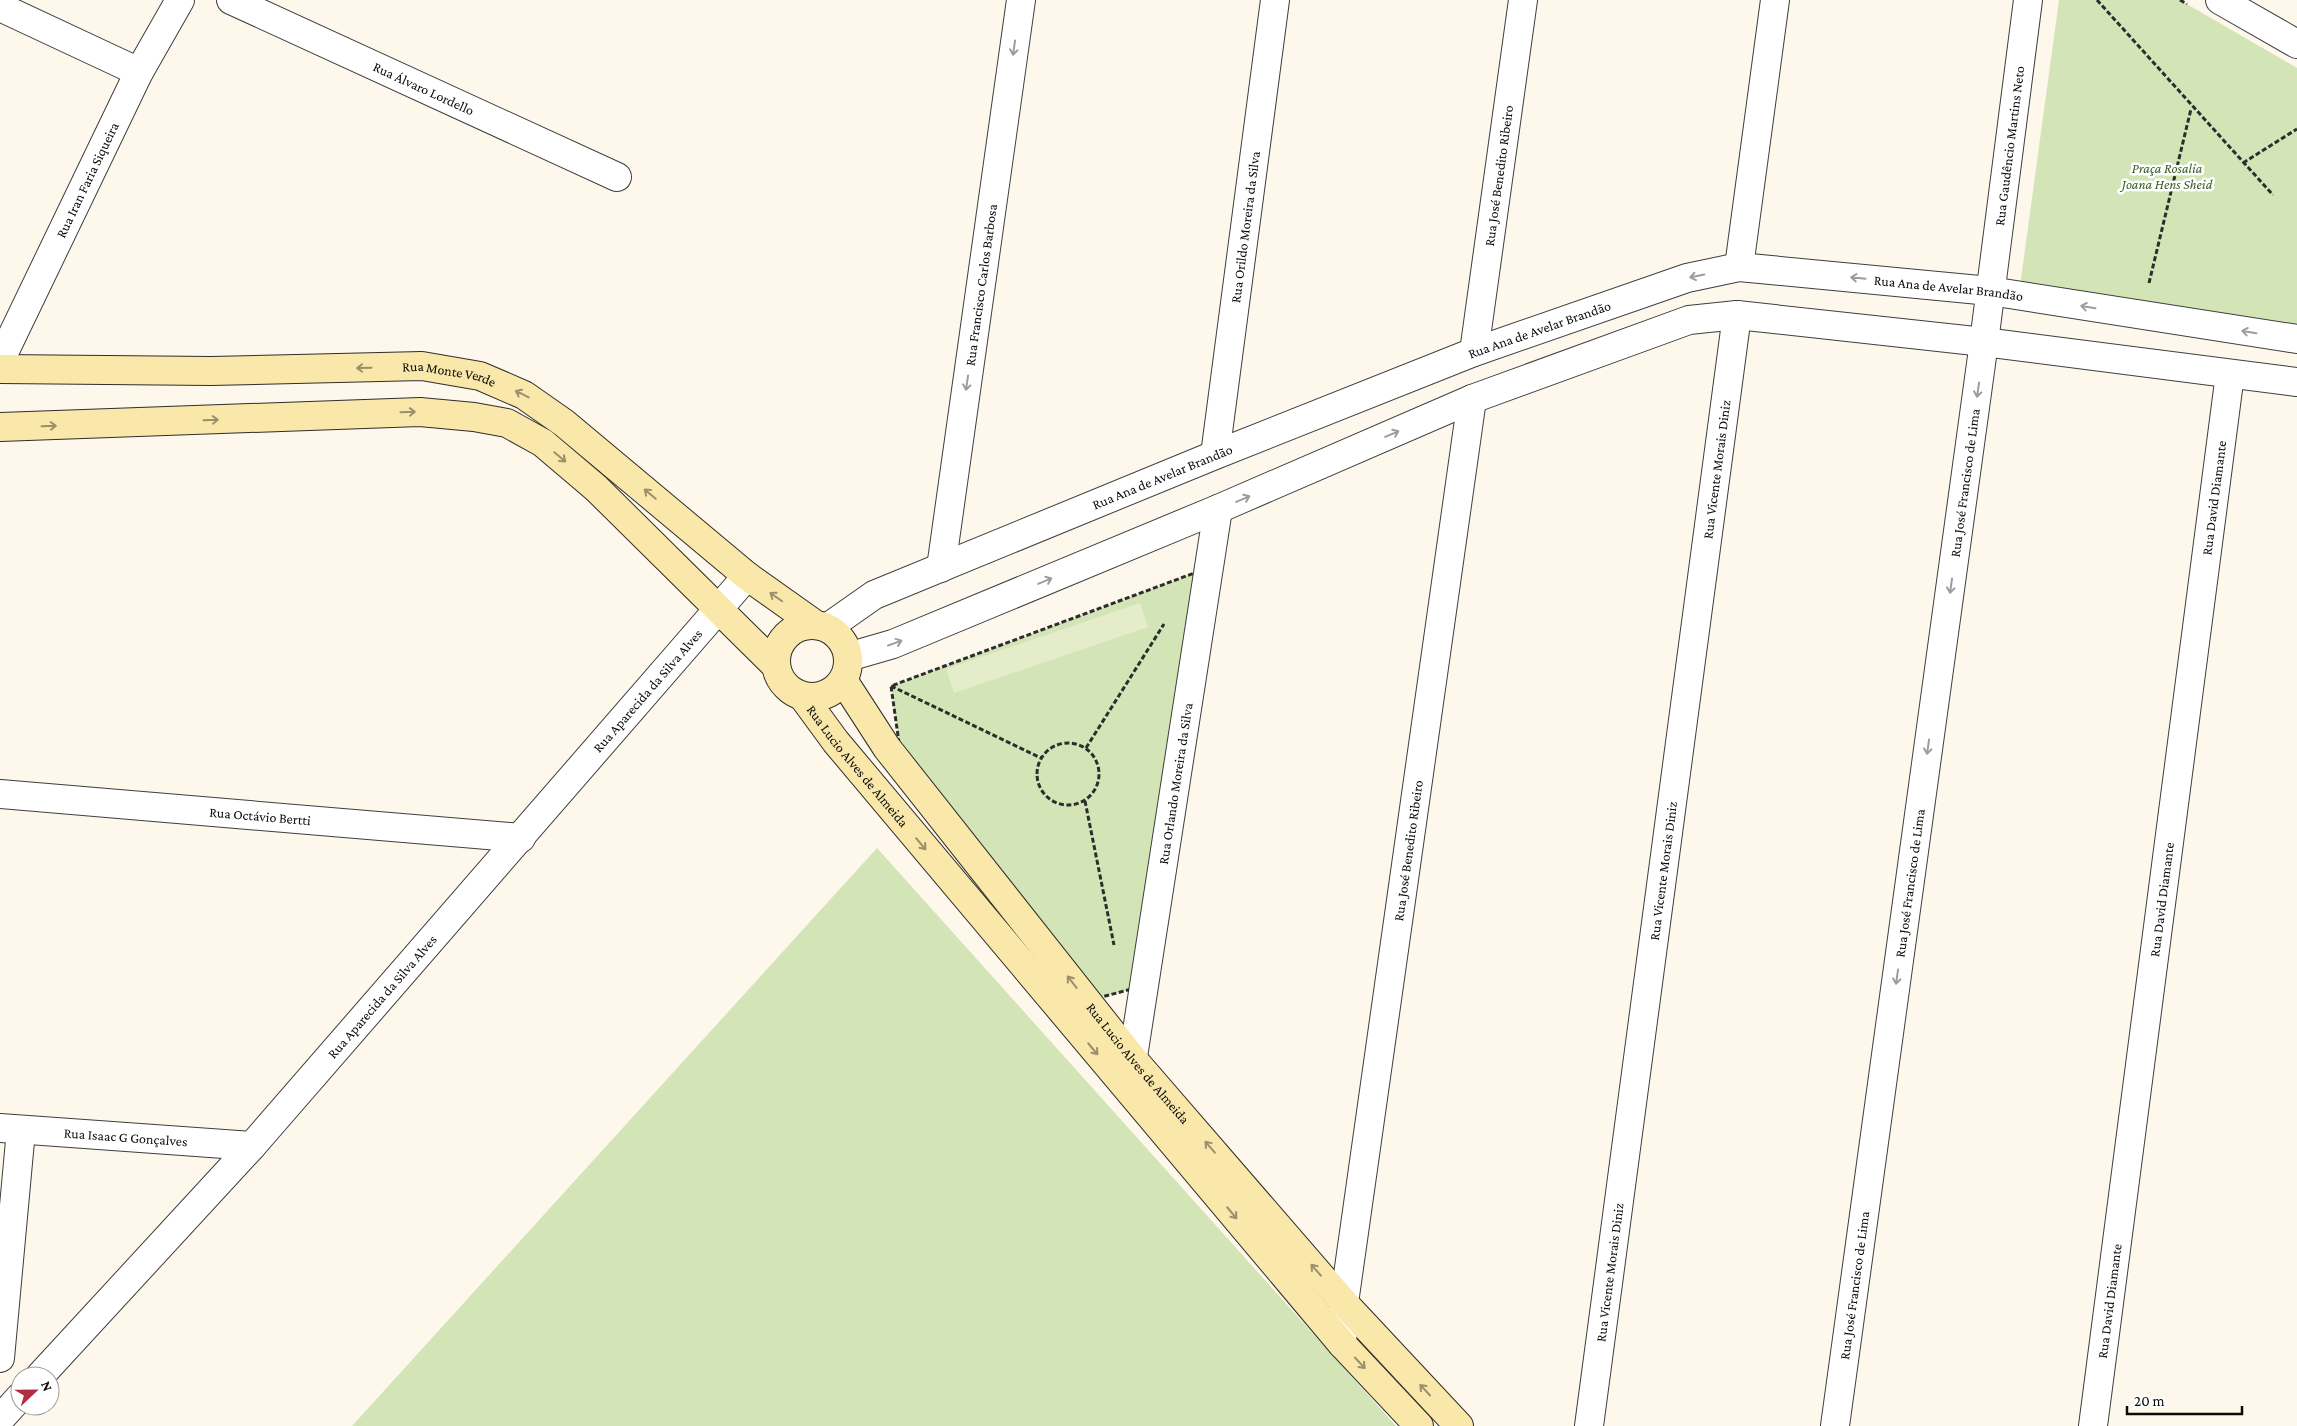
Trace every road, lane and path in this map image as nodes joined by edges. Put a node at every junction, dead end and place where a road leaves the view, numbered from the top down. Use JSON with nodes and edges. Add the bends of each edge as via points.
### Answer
{"nodes":[{"id":1,"x":180,"y":0,"type":"edge"},
{"id":2,"x":231,"y":0,"type":"edge"},
{"id":3,"x":1021,"y":0,"type":"edge"},
{"id":4,"x":1275,"y":0,"type":"edge"},
{"id":5,"x":1523,"y":0,"type":"edge"},
{"id":6,"x":1775,"y":0,"type":"edge"},
{"id":7,"x":2028,"y":0,"type":"edge"},
{"id":8,"x":2097,"y":0,"type":"edge"},
{"id":9,"x":2220,"y":0,"type":"edge"},
{"id":10,"x":0,"y":8,"type":"edge"},
{"id":11,"x":2297,"y":44,"type":"edge"},
{"id":12,"x":139,"y":72,"type":"junction"},
{"id":13,"x":2191,"y":109,"type":"dead end"},
{"id":14,"x":2297,"y":129,"type":"edge"},
{"id":15,"x":2243,"y":163,"type":"junction"},
{"id":16,"x":617,"y":177,"type":"dead end"},
{"id":17,"x":2273,"y":195,"type":"dead end"},
{"id":18,"x":1739,"y":267,"type":"junction"},
{"id":19,"x":2147,"y":290,"type":"dead end"},
{"id":20,"x":1990,"y":291,"type":"junction"},
{"id":21,"x":1737,"y":315,"type":"junction"},
{"id":22,"x":2297,"y":339,"type":"edge"},
{"id":23,"x":1984,"y":342,"type":"junction"},
{"id":24,"x":1474,"y":352,"type":"junction"},
{"id":25,"x":0,"y":361,"type":"edge"},
{"id":26,"x":0,"y":369,"type":"edge"},
{"id":27,"x":2230,"y":374,"type":"junction"},
{"id":28,"x":2297,"y":382,"type":"edge"},
{"id":29,"x":1472,"y":399,"type":"junction"},
{"id":30,"x":0,"y":427,"type":"edge"},
{"id":31,"x":1215,"y":455,"type":"junction"},
{"id":32,"x":1218,"y":509,"type":"junction"},
{"id":33,"x":941,"y":568,"type":"junction"},
{"id":34,"x":1198,"y":572,"type":"junction"},
{"id":35,"x":747,"y":576,"type":"junction"},
{"id":36,"x":1192,"y":580,"type":"dead end"},
{"id":37,"x":718,"y":610,"type":"junction"},
{"id":38,"x":1166,"y":622,"type":"dead end"},
{"id":39,"x":822,"y":626,"type":"junction"},
{"id":40,"x":775,"y":665,"type":"junction"},
{"id":41,"x":846,"y":668,"type":"junction"},
{"id":42,"x":890,"y":686,"type":"junction"},
{"id":43,"x":802,"y":697,"type":"junction"},
{"id":44,"x":1086,"y":748,"type":"junction"},
{"id":45,"x":1041,"y":758,"type":"junction"},
{"id":46,"x":0,"y":794,"type":"edge"},
{"id":47,"x":1085,"y":801,"type":"junction"},
{"id":48,"x":521,"y":838,"type":"junction"},
{"id":49,"x":1116,"y":953,"type":"dead end"},
{"id":50,"x":1122,"y":981,"type":"dead end"},
{"id":51,"x":1124,"y":991,"type":"junction"},
{"id":52,"x":1132,"y":1058,"type":"junction"},
{"id":53,"x":1129,"y":1091,"type":"junction"},
{"id":54,"x":11,"y":1129,"type":"edge"},
{"id":55,"x":252,"y":1146,"type":"junction"},
{"id":56,"x":1344,"y":1303,"type":"junction"},
{"id":57,"x":1342,"y":1344,"type":"junction"},
{"id":58,"x":0,"y":1358,"type":"edge"},
{"id":59,"x":49,"y":1366,"type":"edge"},
{"id":60,"x":10,"y":1408,"type":"edge"},
{"id":61,"x":0,"y":1419,"type":"edge"},
{"id":62,"x":1588,"y":1424,"type":"edge"},
{"id":63,"x":1419,"y":1426,"type":"edge"},
{"id":64,"x":1459,"y":1426,"type":"edge"},
{"id":65,"x":1835,"y":1426,"type":"edge"},
{"id":66,"x":2093,"y":1426,"type":"edge"}],
"edges":[{"from":1,"to":12,"type":"street","name":"Rua Iran Faria Siqueira"},
{"from":2,"to":16,"type":"street","name":"Rua Álvaro Lordello"},
{"from":3,"to":33,"type":"street","name":"Rua Francisco Carlos Barbosa","one_way":true},
{"from":4,"to":31,"type":"street","name":"Rua Orildo Moreira da Silva"},
{"from":5,"to":24,"type":"street","name":"Rua José Benedito Ribeiro"},
{"from":6,"to":18,"type":"street"},
{"from":7,"to":20,"type":"street","name":"Rua Gaudêncio Martins Neto"},
{"from":8,"to":15,"type":"path"},
{"from":9,"to":11,"type":"street"},
{"from":10,"to":12,"type":"street"},
{"from":12,"to":25,"type":"street","name":"Rua Iran Faria Siqueira"},
{"from":13,"to":19,"type":"path"},
{"from":14,"to":15,"type":"path"},
{"from":15,"to":17,"type":"path"},
{"from":20,"to":18,"type":"street","name":"Rua Ana de Avelar Brandão","one_way":true},
{"from":18,"to":24,"type":"street","name":"Rua Ana de Avelar Brandão","one_way":true,"via":[[1687,278]]},
{"from":22,"to":20,"type":"street","name":"Rua Ana de Avelar Brandão","one_way":true},
{"from":20,"to":23,"type":"street","name":"Rua Gaudêncio Martins Neto"},
{"from":21,"to":23,"type":"street"},
{"from":21,"to":29,"type":"street","via":[[1689,320]]},
{"from":21,"to":62,"type":"street","name":"Rua Vicente Morais Diniz"},
{"from":23,"to":27,"type":"street"},
{"from":23,"to":65,"type":"street","name":"Rua José Francisco de Lima","one_way":true},
{"from":24,"to":31,"type":"street","name":"Rua Ana de Avelar Brandão"},
{"from":35,"to":26,"type":"street","name":"Rua Monte Verde","one_way":true,"via":[[564,423],[524,395],[480,376],[422,366],[211,371]]},
{"from":27,"to":28,"type":"street"},
{"from":27,"to":66,"type":"street","name":"Rua David Diamante"},
{"from":32,"to":29,"type":"street","one_way":true},
{"from":29,"to":56,"type":"street","name":"Rua José Benedito Ribeiro"},
{"from":30,"to":37,"type":"street","one_way":true,"via":[[420,412],[507,423],[543,444],[596,488]]},
{"from":31,"to":33,"type":"street","name":"Rua Ana de Avelar Brandão"},
{"from":41,"to":32,"type":"street","one_way":true,"via":[[893,644]]},
{"from":32,"to":52,"type":"street","name":"Rua Orlando Moreira da Silva"},
{"from":33,"to":39,"type":"street","name":"Rua Ana de Avelar Brandão","via":[[874,596]]},
{"from":34,"to":36,"type":"path"},
{"from":34,"to":42,"type":"path"},
{"from":34,"to":51,"type":"path","via":[[1139,987]]},
{"from":35,"to":37,"type":"street","name":"Rua Aparecida da Silva Alves"},
{"from":39,"to":35,"type":"street","name":"Rua Monte Verde","one_way":true},
{"from":37,"to":40,"type":"street"},
{"from":37,"to":48,"type":"street","name":"Rua Aparecida da Silva Alves"},
{"from":38,"to":44,"type":"path"},
{"from":39,"to":40,"type":"street","via":[[795,629],[786,635],[776,654]]},
{"from":39,"to":41,"type":"street","via":[[845,645]]},
{"from":40,"to":43,"type":"street","via":[[784,685]]},
{"from":41,"to":43,"type":"street","via":[[836,689],[814,698]]},
{"from":52,"to":41,"type":"street","name":"Rua Lucio Alves de Almeida","one_way":true,"via":[[888,748]]},
{"from":42,"to":45,"type":"path"},
{"from":42,"to":51,"type":"path","via":[[902,764],[1098,998]]},
{"from":43,"to":53,"type":"street","name":"Rua Lucio Alves de Almeida","one_way":true,"via":[[836,742]]},
{"from":44,"to":45,"type":"path","via":[[1061,743]]},
{"from":44,"to":47,"type":"path","via":[[1094,755],[1100,775],[1098,785]]},
{"from":45,"to":47,"type":"path","via":[[1037,777],[1046,796],[1064,806]]},
{"from":46,"to":48,"type":"street","name":"Rua Octávio Bertti"},
{"from":47,"to":49,"type":"path"},
{"from":48,"to":55,"type":"street","name":"Rua Aparecida da Silva Alves"},
{"from":50,"to":51,"type":"path"},
{"from":52,"to":53,"type":"street","name":"Rua Orlando Moreira da Silva"},
{"from":56,"to":52,"type":"street","name":"Rua Lucio Alves de Almeida","one_way":true},
{"from":53,"to":57,"type":"street","name":"Rua Lucio Alves de Almeida","one_way":true},
{"from":54,"to":55,"type":"street","name":"Rua Isaac G Gonçalves"},
{"from":54,"to":58,"type":"street"},
{"from":55,"to":59,"type":"street","name":"Rua Aparecida da Silva Alves"},
{"from":56,"to":57,"type":"street","name":"Rua José Benedito Ribeiro"},
{"from":64,"to":56,"type":"street","name":"Rua Lucio Alves de Almeida","one_way":true},
{"from":57,"to":63,"type":"street","name":"Rua Lucio Alves de Almeida","one_way":true},
{"from":60,"to":61,"type":"street"}]}
